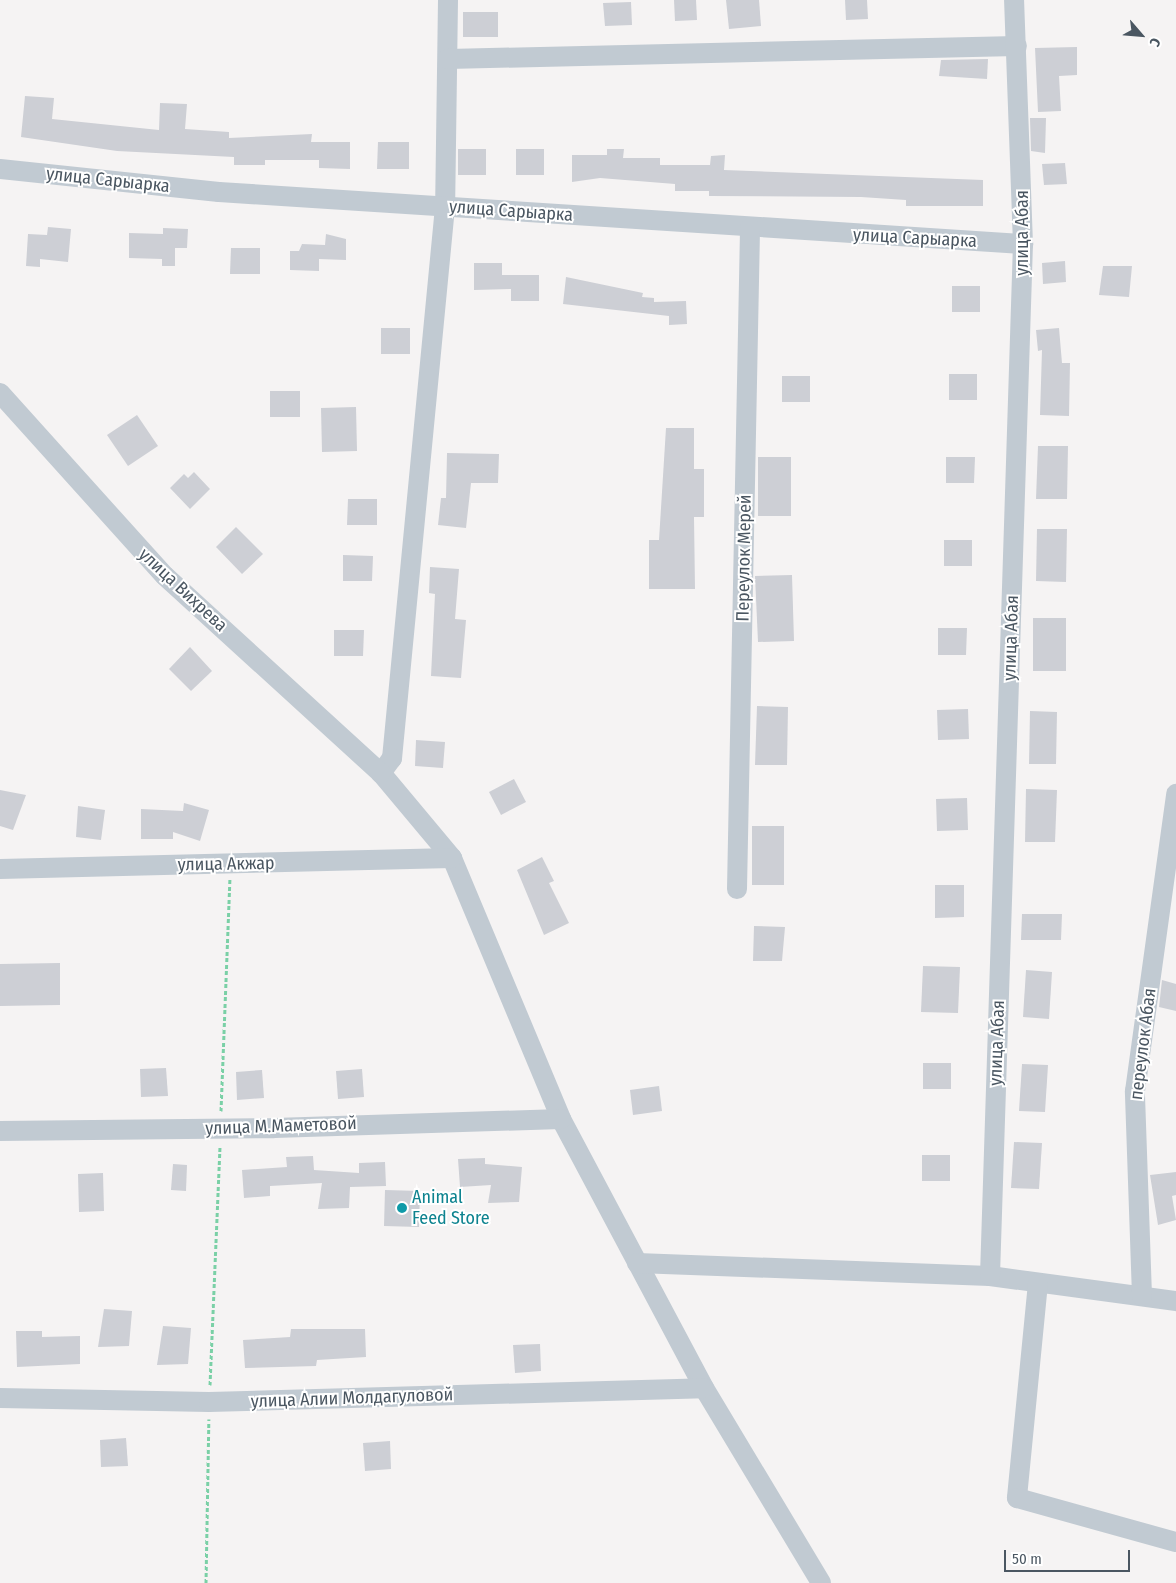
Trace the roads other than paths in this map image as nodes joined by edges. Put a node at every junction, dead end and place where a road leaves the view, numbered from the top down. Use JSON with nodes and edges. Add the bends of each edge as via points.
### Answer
{"nodes":[{"id":1,"x":448,"y":0,"type":"edge"},
{"id":2,"x":1014,"y":0,"type":"edge"},
{"id":3,"x":1017,"y":46,"type":"junction"},
{"id":4,"x":448,"y":58,"type":"junction"},
{"id":5,"x":0,"y":169,"type":"edge"},
{"id":6,"x":445,"y":207,"type":"junction"},
{"id":7,"x":750,"y":228,"type":"junction"},
{"id":8,"x":1023,"y":244,"type":"junction"},
{"id":9,"x":0,"y":393,"type":"edge"},
{"id":10,"x":381,"y":773,"type":"junction"},
{"id":11,"x":1176,"y":794,"type":"edge"},
{"id":12,"x":452,"y":858,"type":"junction"},
{"id":13,"x":0,"y":869,"type":"edge"},
{"id":14,"x":737,"y":889,"type":"dead end"},
{"id":15,"x":561,"y":1118,"type":"junction"},
{"id":16,"x":0,"y":1130,"type":"edge"},
{"id":17,"x":637,"y":1263,"type":"junction"},
{"id":18,"x":990,"y":1276,"type":"junction"},
{"id":19,"x":1038,"y":1283,"type":"junction"},
{"id":20,"x":1142,"y":1296,"type":"junction"},
{"id":21,"x":1176,"y":1301,"type":"edge"},
{"id":22,"x":704,"y":1388,"type":"junction"},
{"id":23,"x":0,"y":1398,"type":"edge"},
{"id":24,"x":1176,"y":1542,"type":"edge"},
{"id":25,"x":821,"y":1583,"type":"edge"}],
"edges":[{"from":1,"to":4,"type":"street"},
{"from":2,"to":3,"type":"street","name":"улица Абая"},
{"from":3,"to":4,"type":"street"},
{"from":3,"to":8,"type":"street","name":"улица Абая"},
{"from":4,"to":6,"type":"street"},
{"from":5,"to":6,"type":"street","name":"улица Сарыарка","via":[[219,192]]},
{"from":6,"to":7,"type":"street","name":"улица Сарыарка"},
{"from":6,"to":10,"type":"street","via":[[392,758]]},
{"from":7,"to":8,"type":"street","name":"улица Сарыарка"},
{"from":7,"to":14,"type":"street","name":"Переулок Мерей"},
{"from":8,"to":18,"type":"street","name":"улица Абая"},
{"from":9,"to":10,"type":"street","name":"улица Вихрева","via":[[165,576]]},
{"from":10,"to":12,"type":"street","name":"улица Вихрева"},
{"from":11,"to":20,"type":"street","name":"переулок Абая","via":[[1135,1091]]},
{"from":12,"to":13,"type":"street","name":"улица Акжар"},
{"from":12,"to":15,"type":"street","name":"улица Вихрева"},
{"from":15,"to":16,"type":"street","name":"улица М.Маметовой","via":[[220,1129]]},
{"from":15,"to":17,"type":"street","name":"улица Вихрева"},
{"from":17,"to":18,"type":"street"},
{"from":17,"to":22,"type":"street","name":"улица Вихрева"},
{"from":18,"to":19,"type":"street"},
{"from":19,"to":20,"type":"street"},
{"from":19,"to":24,"type":"street","via":[[1017,1498]]},
{"from":20,"to":21,"type":"street"},
{"from":22,"to":23,"type":"street","name":"улица Алии Молдагуловой","via":[[209,1402]]},
{"from":22,"to":25,"type":"street","name":"улица Вихрева"}]}
